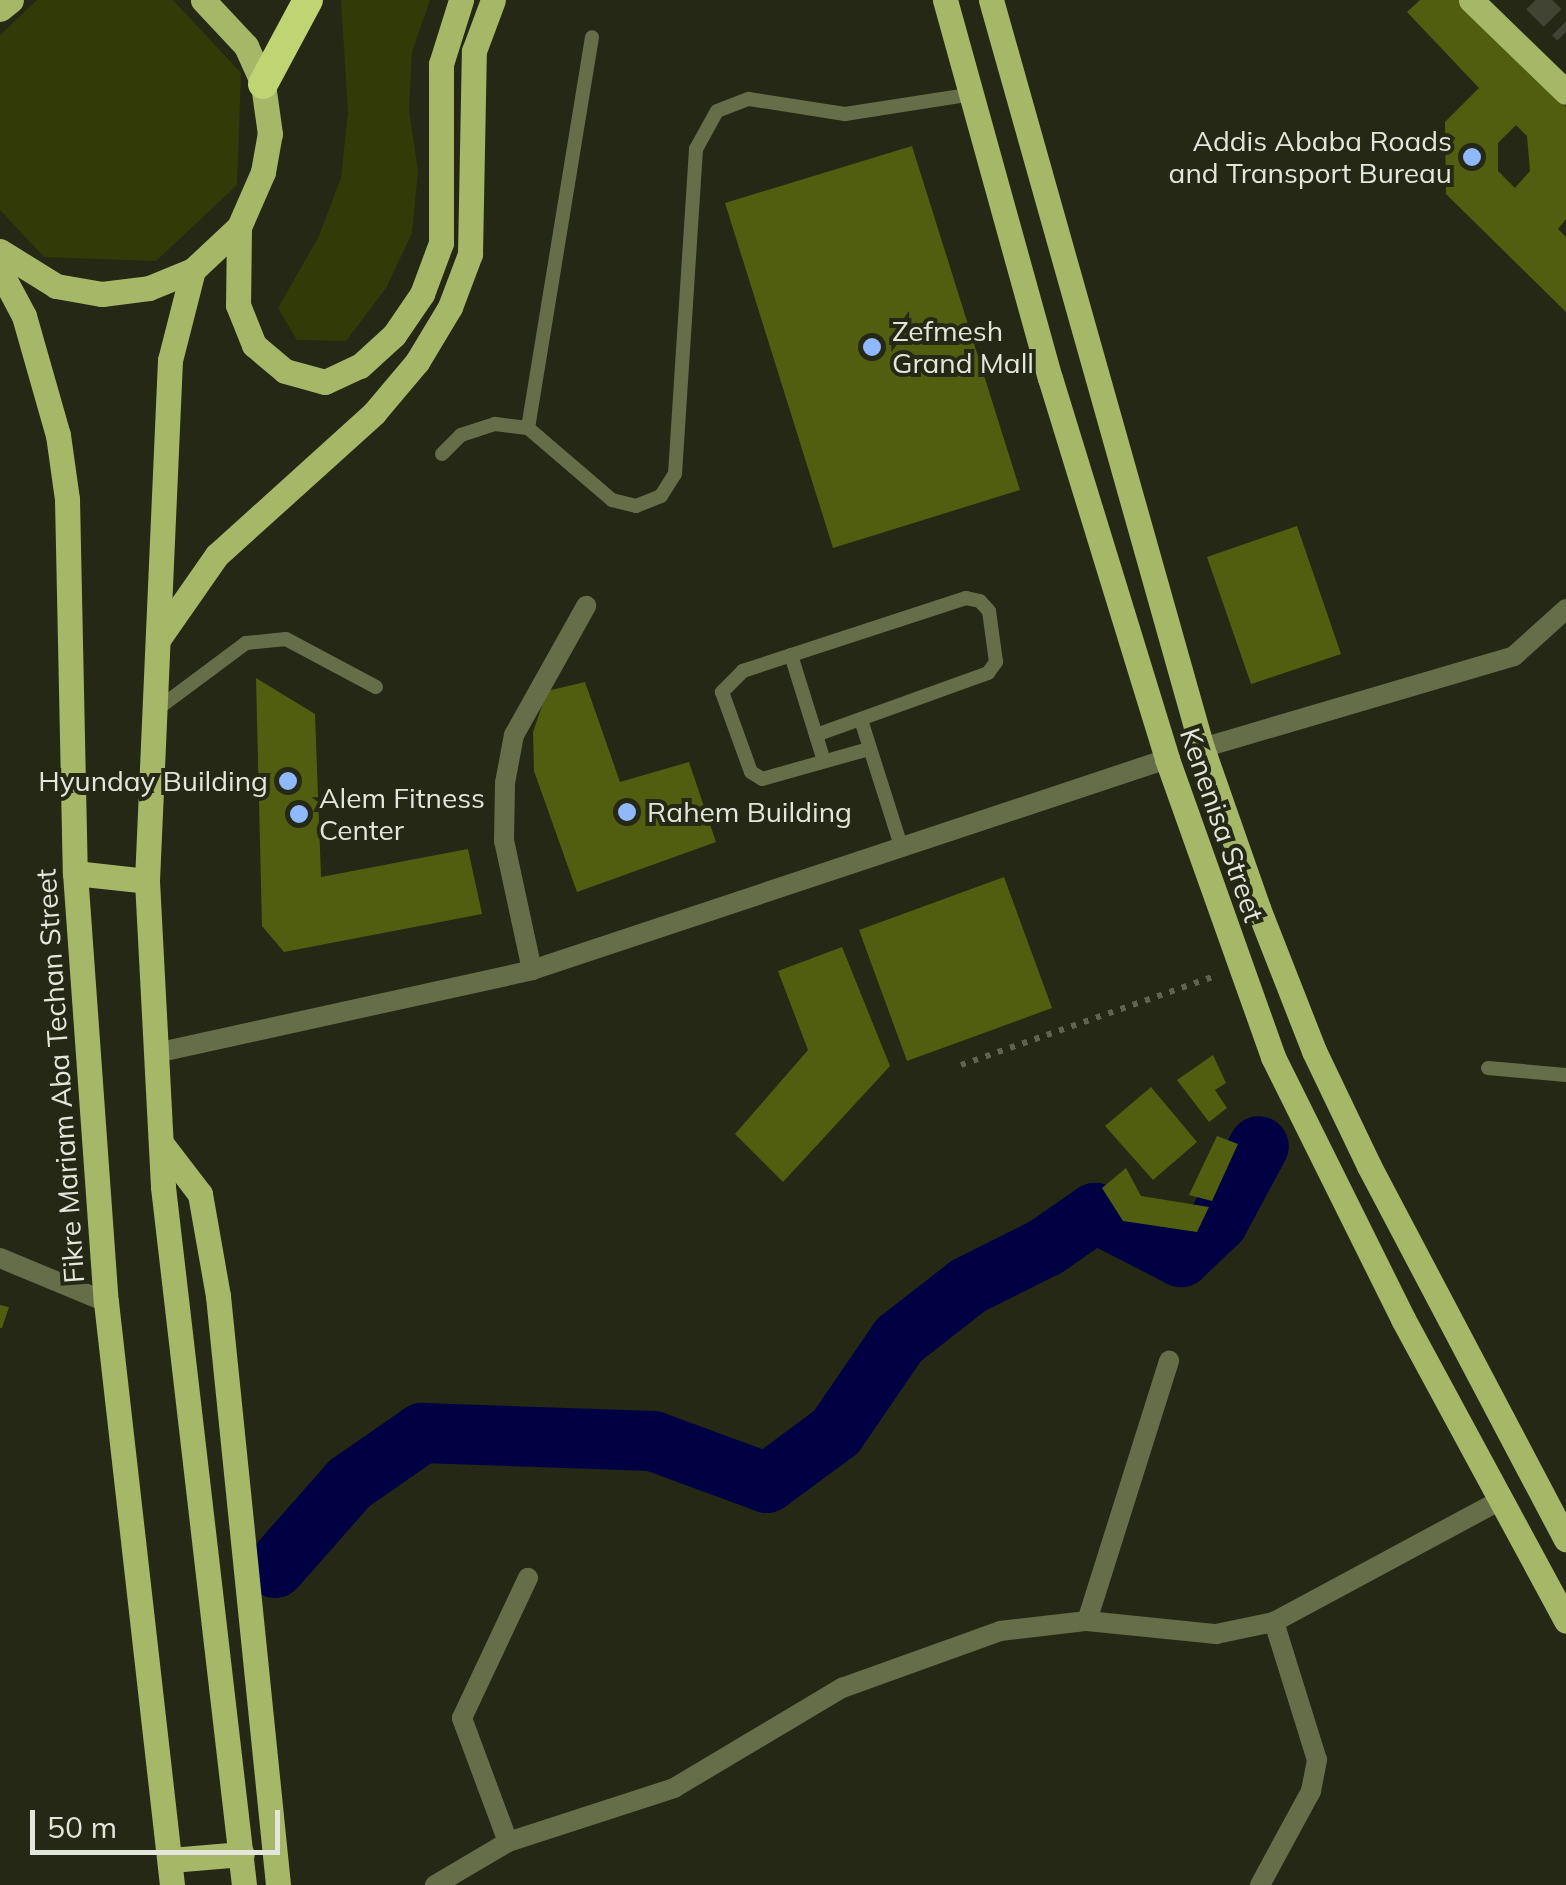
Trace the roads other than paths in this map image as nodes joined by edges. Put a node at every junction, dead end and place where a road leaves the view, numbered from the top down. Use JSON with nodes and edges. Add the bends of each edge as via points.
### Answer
{"nodes":[{"id":1,"x":12,"y":0,"type":"edge"},
{"id":2,"x":203,"y":0,"type":"edge"},
{"id":3,"x":308,"y":0,"type":"edge"},
{"id":4,"x":462,"y":0,"type":"edge"},
{"id":5,"x":493,"y":0,"type":"edge"},
{"id":6,"x":946,"y":0,"type":"edge"},
{"id":7,"x":991,"y":0,"type":"edge"},
{"id":8,"x":1471,"y":0,"type":"edge"},
{"id":9,"x":0,"y":10,"type":"edge"},
{"id":10,"x":592,"y":37,"type":"dead end"},
{"id":11,"x":263,"y":84,"type":"junction"},
{"id":12,"x":1566,"y":92,"type":"edge"},
{"id":13,"x":972,"y":94,"type":"junction"},
{"id":14,"x":238,"y":227,"type":"junction"},
{"id":15,"x":0,"y":252,"type":"edge"},
{"id":16,"x":0,"y":270,"type":"edge"},
{"id":17,"x":192,"y":270,"type":"junction"},
{"id":18,"x":528,"y":428,"type":"junction"},
{"id":19,"x":442,"y":454,"type":"dead end"},
{"id":20,"x":586,"y":606,"type":"dead end"},
{"id":21,"x":1566,"y":609,"type":"edge"},
{"id":22,"x":159,"y":638,"type":"junction"},
{"id":23,"x":792,"y":655,"type":"junction"},
{"id":24,"x":376,"y":686,"type":"dead end"},
{"id":25,"x":156,"y":710,"type":"junction"},
{"id":26,"x":862,"y":722,"type":"junction"},
{"id":27,"x":816,"y":735,"type":"junction"},
{"id":28,"x":1202,"y":748,"type":"junction"},
{"id":29,"x":869,"y":749,"type":"junction"},
{"id":30,"x":1167,"y":758,"type":"junction"},
{"id":31,"x":824,"y":761,"type":"junction"},
{"id":32,"x":902,"y":848,"type":"junction"},
{"id":33,"x":75,"y":873,"type":"junction"},
{"id":34,"x":147,"y":881,"type":"junction"},
{"id":35,"x":532,"y":970,"type":"junction"},
{"id":36,"x":156,"y":1053,"type":"junction"},
{"id":37,"x":1488,"y":1068,"type":"dead end"},
{"id":38,"x":1566,"y":1074,"type":"edge"},
{"id":39,"x":161,"y":1142,"type":"junction"},
{"id":40,"x":0,"y":1258,"type":"edge"},
{"id":41,"x":106,"y":1302,"type":"junction"},
{"id":42,"x":1169,"y":1361,"type":"dead end"},
{"id":43,"x":1501,"y":1500,"type":"junction"},
{"id":44,"x":1566,"y":1539,"type":"edge"},
{"id":45,"x":528,"y":1578,"type":"dead end"},
{"id":46,"x":1088,"y":1620,"type":"junction"},
{"id":47,"x":1566,"y":1621,"type":"edge"},
{"id":48,"x":1274,"y":1622,"type":"junction"},
{"id":49,"x":508,"y":1842,"type":"junction"},
{"id":50,"x":242,"y":1854,"type":"junction"},
{"id":51,"x":171,"y":1873,"type":"edge"},
{"id":52,"x":244,"y":1885,"type":"edge"},
{"id":53,"x":278,"y":1885,"type":"edge"},
{"id":54,"x":435,"y":1885,"type":"edge"},
{"id":55,"x":1260,"y":1885,"type":"edge"}],
"edges":[{"from":1,"to":9,"type":"main road"},
{"from":2,"to":11,"type":"main road","via":[[246,46]]},
{"from":3,"to":11,"type":"highway"},
{"from":4,"to":14,"type":"main road","via":[[441,64],[441,243],[422,294],[394,334],[360,366],[325,382],[285,372],[254,346],[238,306]]},
{"from":5,"to":22,"type":"main road","via":[[474,51],[470,254],[450,307],[417,362],[374,413],[216,555]]},
{"from":6,"to":13,"type":"main road","name":"Kenenisa Street"},
{"from":7,"to":28,"type":"main road","name":"Kenenisa Street"},
{"from":8,"to":12,"type":"main road"},
{"from":10,"to":18,"type":"lane"},
{"from":11,"to":14,"type":"main road","via":[[270,134],[263,172]]},
{"from":13,"to":18,"type":"lane","via":[[844,114],[750,98],[717,111],[696,149],[675,474],[661,496],[636,506],[612,500]]},
{"from":13,"to":30,"type":"main road","name":"Kenenisa Street","via":[[1050,378]]},
{"from":14,"to":17,"type":"main road"},
{"from":15,"to":17,"type":"main road","via":[[56,286],[102,294],[149,288]]},
{"from":16,"to":33,"type":"main road","name":"Fikre Mariam Aba Techan Street","via":[[24,316],[58,435],[67,499]]},
{"from":17,"to":22,"type":"main road","via":[[170,360]]},
{"from":18,"to":19,"type":"lane","via":[[495,424],[461,436]]},
{"from":20,"to":35,"type":"street","via":[[520,722],[505,782],[504,841]]},
{"from":21,"to":28,"type":"street","via":[[1514,656]]},
{"from":22,"to":25,"type":"main road"},
{"from":23,"to":26,"type":"lane","via":[[966,598],[989,610],[996,662],[988,673]]},
{"from":23,"to":27,"type":"lane"},
{"from":23,"to":31,"type":"lane","via":[[743,670],[722,692],[751,772],[762,779]]},
{"from":24,"to":25,"type":"lane","via":[[286,639],[246,642]]},
{"from":25,"to":34,"type":"main road"},
{"from":26,"to":27,"type":"lane"},
{"from":26,"to":29,"type":"lane"},
{"from":27,"to":31,"type":"lane"},
{"from":28,"to":44,"type":"main road","name":"Kenenisa Street","via":[[1314,1051]]},
{"from":29,"to":31,"type":"lane"},
{"from":29,"to":32,"type":"lane"},
{"from":30,"to":32,"type":"street"},
{"from":30,"to":43,"type":"main road","name":"Kenenisa Street","via":[[1240,967],[1325,1165]]},
{"from":32,"to":35,"type":"street"},
{"from":33,"to":34,"type":"main road"},
{"from":33,"to":41,"type":"main road","name":"Fikre Mariam Aba Techan Street"},
{"from":34,"to":36,"type":"main road"},
{"from":35,"to":36,"type":"street"},
{"from":36,"to":39,"type":"main road"},
{"from":37,"to":38,"type":"lane"},
{"from":39,"to":50,"type":"main road"},
{"from":39,"to":53,"type":"main road","via":[[200,1194],[218,1296]]},
{"from":40,"to":41,"type":"street"},
{"from":41,"to":51,"type":"main road","name":"Fikre Mariam Aba Techan Street"},
{"from":42,"to":46,"type":"street"},
{"from":43,"to":47,"type":"main road","name":"Kenenisa Street"},
{"from":43,"to":48,"type":"street"},
{"from":45,"to":49,"type":"street","via":[[462,1718]]},
{"from":46,"to":48,"type":"street","via":[[1216,1634]]},
{"from":46,"to":49,"type":"street","via":[[1000,1631],[872,1676],[674,1788]]},
{"from":48,"to":55,"type":"street","via":[[1317,1760],[1311,1790]]},
{"from":49,"to":54,"type":"street"},
{"from":50,"to":51,"type":"main road"},
{"from":50,"to":52,"type":"main road"}]}
